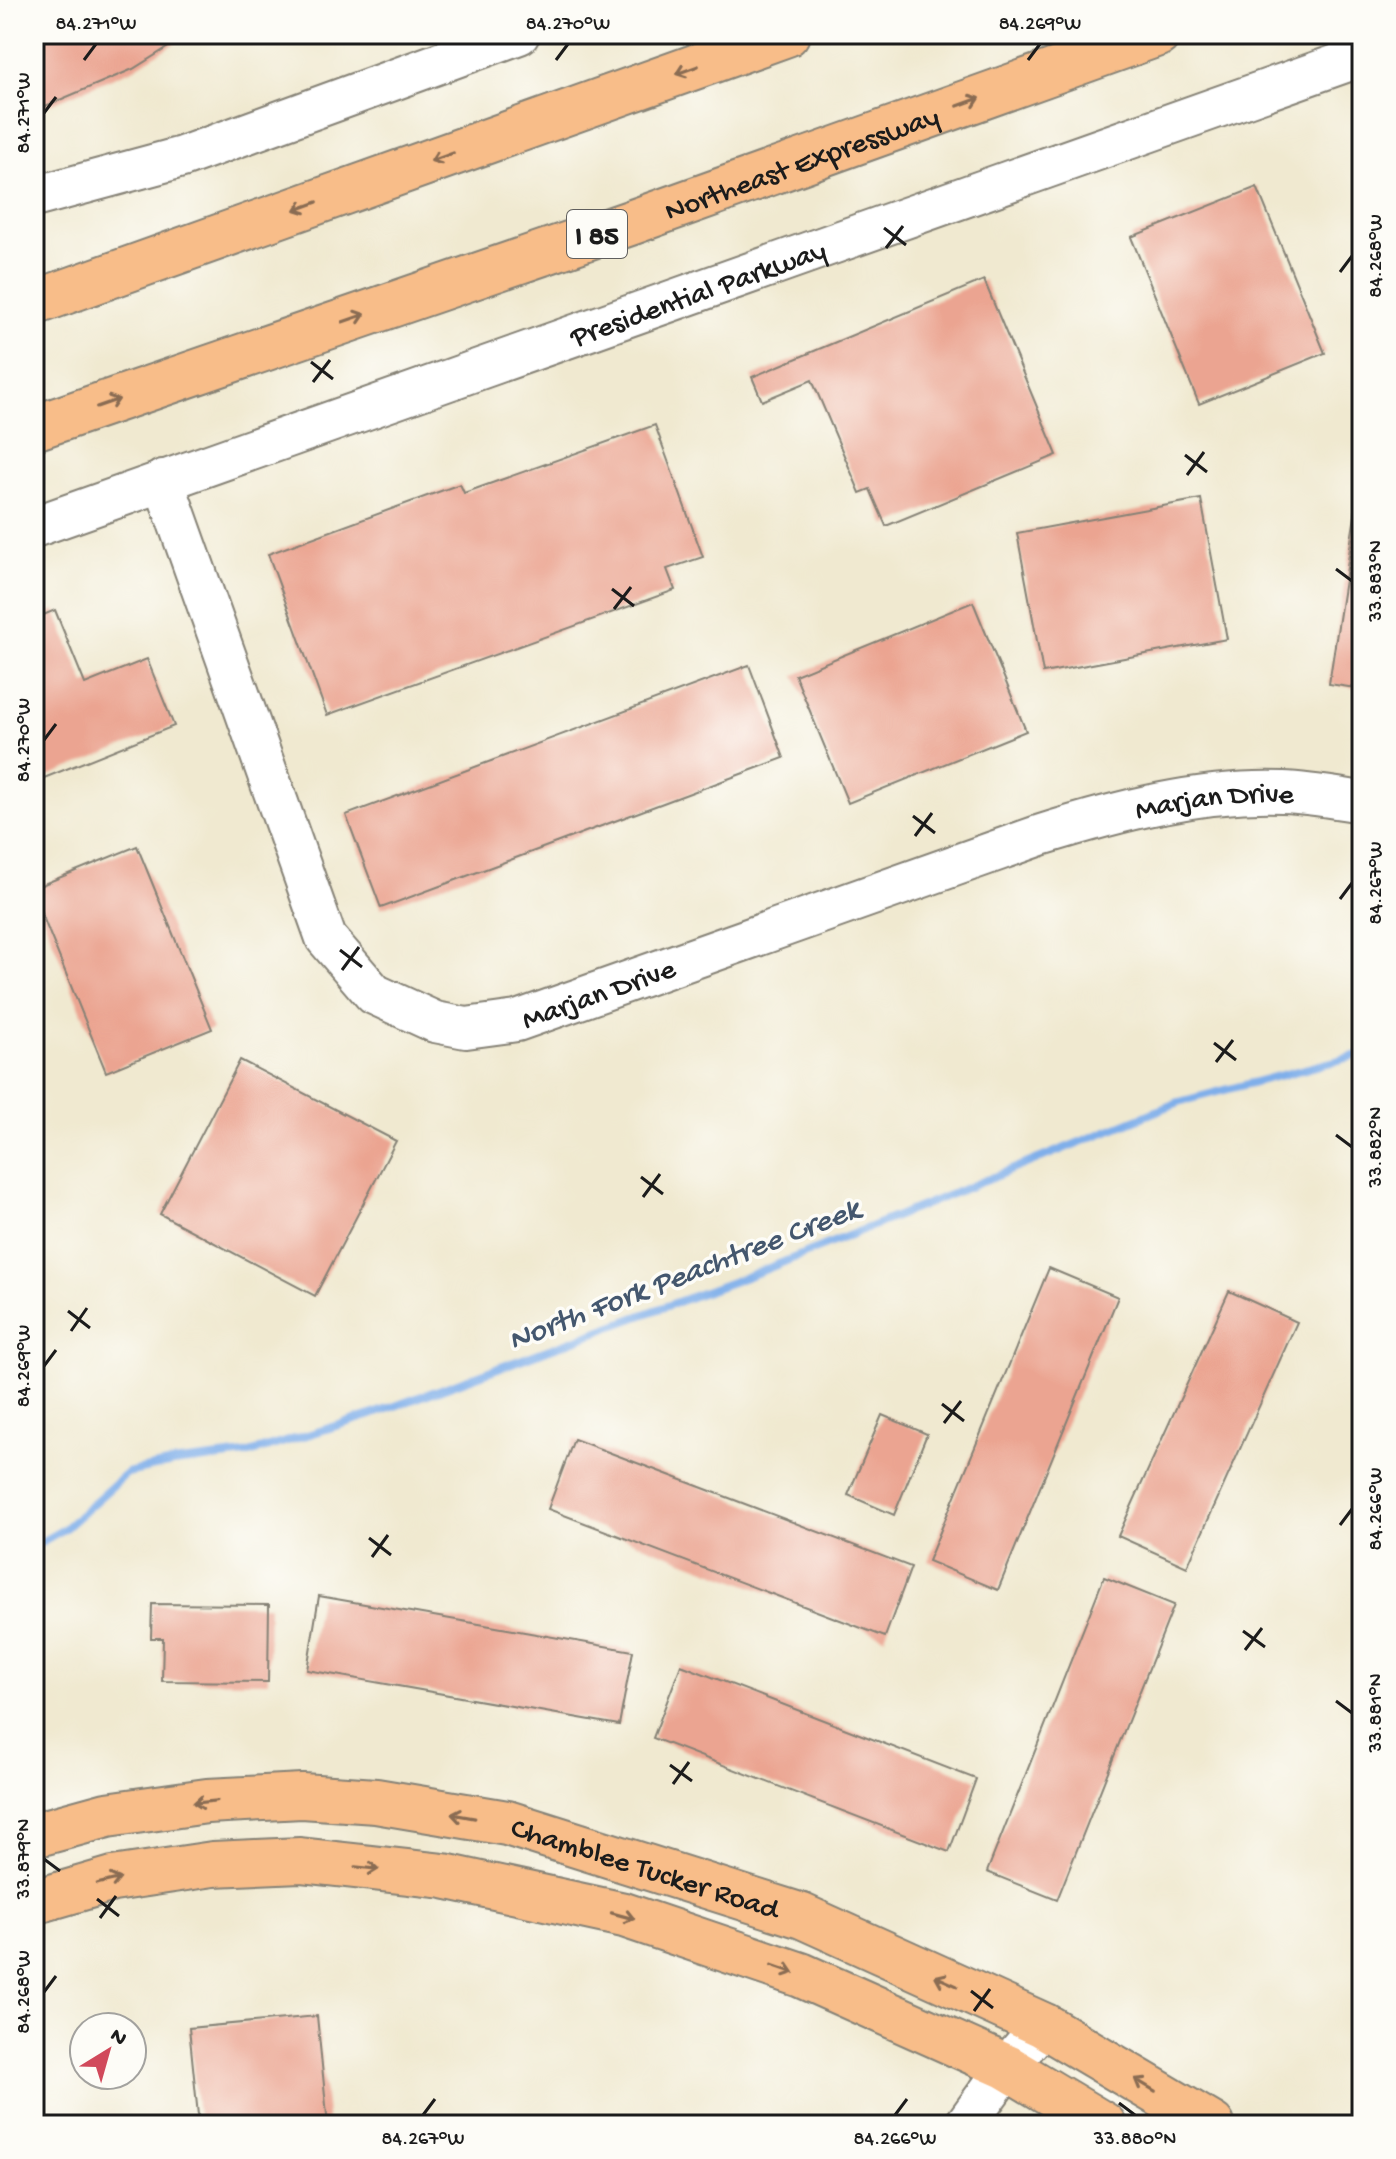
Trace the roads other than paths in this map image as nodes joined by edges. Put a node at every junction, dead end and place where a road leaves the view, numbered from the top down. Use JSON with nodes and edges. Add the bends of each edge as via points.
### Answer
{"nodes":[{"id":1,"x":519,"y":34,"type":"edge"},
{"id":2,"x":787,"y":34,"type":"edge"},
{"id":3,"x":1158,"y":34,"type":"edge"},
{"id":4,"x":1362,"y":56,"type":"edge"},
{"id":5,"x":34,"y":197,"type":"edge"},
{"id":6,"x":34,"y":303,"type":"edge"},
{"id":7,"x":34,"y":428,"type":"edge"},
{"id":8,"x":163,"y":480,"type":"junction"},
{"id":9,"x":34,"y":527,"type":"edge"},
{"id":10,"x":1362,"y":802,"type":"edge"},
{"id":11,"x":34,"y":1835,"type":"edge"},
{"id":12,"x":34,"y":1902,"type":"edge"},
{"id":13,"x":1043,"y":2025,"type":"junction"},
{"id":14,"x":1007,"y":2067,"type":"junction"},
{"id":15,"x":965,"y":2125,"type":"edge"},
{"id":16,"x":1104,"y":2125,"type":"edge"},
{"id":17,"x":1212,"y":2125,"type":"edge"}],
"edges":[{"from":1,"to":5,"type":"street","via":[[182,157]]},
{"from":2,"to":6,"type":"main road","one_way":true},
{"from":7,"to":3,"type":"main road","name":"Northeast Expressway","number":"I 85","one_way":true},
{"from":4,"to":8,"type":"street","name":"Presidential Parkway"},
{"from":8,"to":9,"type":"street","name":"Presidential Parkway"},
{"from":8,"to":10,"type":"street","name":"Marjan Drive","via":[[326,938],[374,994],[435,1022],[466,1028],[517,1021],[1104,816],[1209,796],[1282,792]]},
{"from":13,"to":11,"type":"main road","name":"Chamblee Tucker Road","one_way":true,"via":[[802,1916],[507,1823],[376,1801],[302,1796],[207,1801],[107,1815]]},
{"from":12,"to":14,"type":"main road","name":"Chamblee Tucker Road","one_way":true,"via":[[113,1879],[213,1864],[300,1860],[444,1876],[624,1915],[801,1975]]},
{"from":13,"to":14,"type":"street"},
{"from":17,"to":13,"type":"main road","name":"Chamblee Tucker Road","one_way":true},
{"from":14,"to":15,"type":"street"},
{"from":14,"to":16,"type":"main road","name":"Chamblee Tucker Road"}]}
